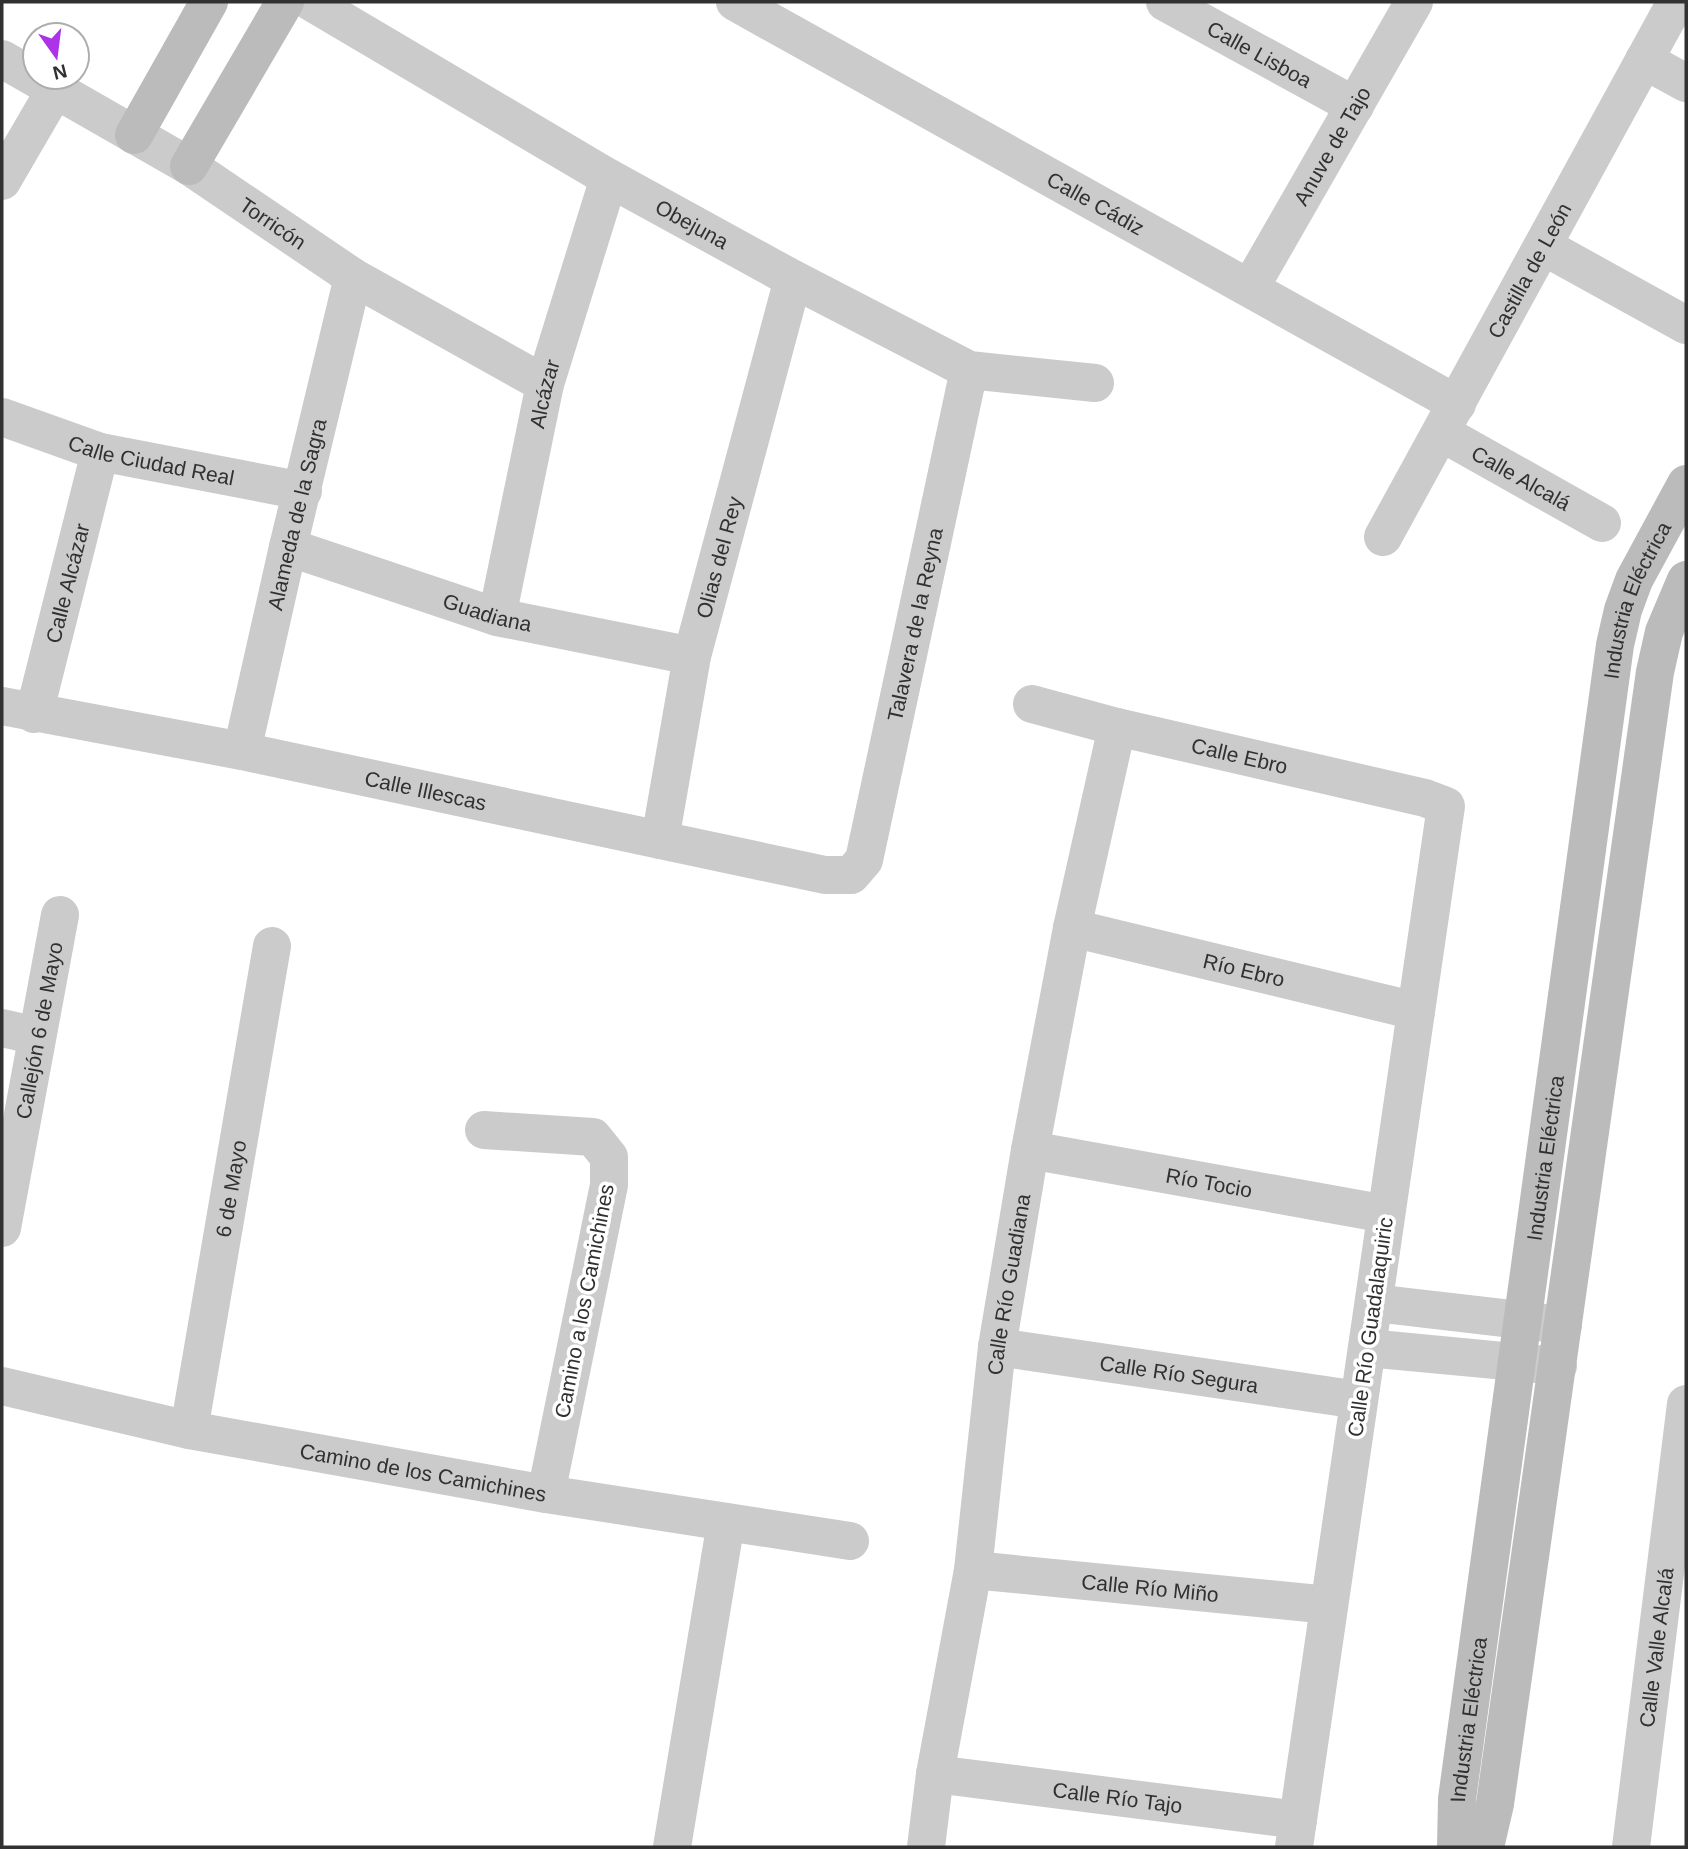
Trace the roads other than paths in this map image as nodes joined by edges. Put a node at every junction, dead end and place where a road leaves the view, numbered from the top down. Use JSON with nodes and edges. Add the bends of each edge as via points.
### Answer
{"nodes":[{"id":1,"x":209,"y":2,"type":"edge"},
{"id":2,"x":285,"y":2,"type":"edge"},
{"id":3,"x":312,"y":2,"type":"edge"},
{"id":4,"x":735,"y":2,"type":"edge"},
{"id":5,"x":1165,"y":2,"type":"edge"},
{"id":6,"x":1414,"y":2,"type":"edge"},
{"id":7,"x":1676,"y":2,"type":"edge"},
{"id":8,"x":2,"y":59,"type":"edge"},
{"id":9,"x":1644,"y":61,"type":"junction"},
{"id":10,"x":21,"y":70,"type":"edge"},
{"id":11,"x":1686,"y":83,"type":"edge"},
{"id":12,"x":54,"y":91,"type":"edge"},
{"id":13,"x":57,"y":91,"type":"edge"},
{"id":14,"x":1355,"y":106,"type":"junction"},
{"id":15,"x":134,"y":135,"type":"junction"},
{"id":16,"x":189,"y":166,"type":"junction"},
{"id":17,"x":609,"y":178,"type":"junction"},
{"id":18,"x":2,"y":181,"type":"edge"},
{"id":19,"x":1544,"y":246,"type":"junction"},
{"id":20,"x":353,"y":278,"type":"junction"},
{"id":21,"x":793,"y":279,"type":"junction"},
{"id":22,"x":1250,"y":288,"type":"junction"},
{"id":23,"x":1686,"y":325,"type":"edge"},
{"id":24,"x":969,"y":370,"type":"junction"},
{"id":25,"x":1095,"y":383,"type":"dead end"},
{"id":26,"x":545,"y":384,"type":"junction"},
{"id":27,"x":2,"y":417,"type":"edge"},
{"id":28,"x":1450,"y":418,"type":"junction"},
{"id":29,"x":100,"y":452,"type":"junction"},
{"id":30,"x":1686,"y":484,"type":"edge"},
{"id":31,"x":303,"y":491,"type":"junction"},
{"id":32,"x":1602,"y":523,"type":"dead end"},
{"id":33,"x":1383,"y":537,"type":"dead end"},
{"id":34,"x":288,"y":547,"type":"junction"},
{"id":35,"x":1686,"y":580,"type":"edge"},
{"id":36,"x":497,"y":617,"type":"junction"},
{"id":37,"x":692,"y":656,"type":"junction"},
{"id":38,"x":1032,"y":704,"type":"dead end"},
{"id":39,"x":18,"y":710,"type":"edge"},
{"id":40,"x":1117,"y":727,"type":"junction"},
{"id":41,"x":242,"y":751,"type":"junction"},
{"id":42,"x":1446,"y":806,"type":"joint"},
{"id":43,"x":660,"y":840,"type":"junction"},
{"id":44,"x":851,"y":875,"type":"joint"},
{"id":45,"x":60,"y":915,"type":"dead end"},
{"id":46,"x":1072,"y":928,"type":"junction"},
{"id":47,"x":272,"y":946,"type":"dead end"},
{"id":48,"x":1416,"y":1011,"type":"junction"},
{"id":49,"x":20,"y":1032,"type":"edge"},
{"id":50,"x":484,"y":1130,"type":"dead end"},
{"id":51,"x":1030,"y":1150,"type":"junction"},
{"id":52,"x":1387,"y":1214,"type":"junction"},
{"id":53,"x":2,"y":1228,"type":"edge"},
{"id":54,"x":1374,"y":1303,"type":"junction"},
{"id":55,"x":1521,"y":1320,"type":"junction"},
{"id":56,"x":1563,"y":1325,"type":"junction"},
{"id":57,"x":997,"y":1347,"type":"junction"},
{"id":58,"x":1367,"y":1348,"type":"junction"},
{"id":59,"x":1516,"y":1362,"type":"junction"},
{"id":60,"x":1558,"y":1366,"type":"junction"},
{"id":61,"x":2,"y":1386,"type":"edge"},
{"id":62,"x":1359,"y":1400,"type":"junction"},
{"id":63,"x":1686,"y":1404,"type":"edge"},
{"id":64,"x":189,"y":1430,"type":"junction"},
{"id":65,"x":546,"y":1494,"type":"junction"},
{"id":66,"x":726,"y":1522,"type":"junction"},
{"id":67,"x":850,"y":1541,"type":"dead end"},
{"id":68,"x":972,"y":1570,"type":"junction"},
{"id":69,"x":1329,"y":1605,"type":"junction"},
{"id":70,"x":935,"y":1774,"type":"junction"},
{"id":71,"x":1296,"y":1833,"type":"edge"},
{"id":72,"x":672,"y":1847,"type":"edge"},
{"id":73,"x":926,"y":1847,"type":"edge"},
{"id":74,"x":1456,"y":1847,"type":"edge"},
{"id":75,"x":1485,"y":1847,"type":"edge"},
{"id":76,"x":1631,"y":1847,"type":"edge"}],
"edges":[{"from":1,"to":15,"type":"street"},
{"from":2,"to":16,"type":"street"},
{"from":3,"to":17,"type":"street","name":"Obejuna"},
{"from":4,"to":22,"type":"street","name":"Calle Cádiz"},
{"from":5,"to":14,"type":"street","name":"Calle Lisboa"},
{"from":6,"to":14,"type":"street","name":"Anuve de Tajo"},
{"from":7,"to":9,"type":"street","name":"Castilla de León"},
{"from":8,"to":10,"type":"street","name":"Torricón"},
{"from":9,"to":11,"type":"street"},
{"from":9,"to":19,"type":"street","name":"Castilla de León"},
{"from":12,"to":18,"type":"street"},
{"from":13,"to":15,"type":"street","name":"Torricón"},
{"from":14,"to":22,"type":"street","name":"Anuve de Tajo"},
{"from":15,"to":16,"type":"street","name":"Torricón"},
{"from":16,"to":20,"type":"street","name":"Torricón"},
{"from":17,"to":21,"type":"street","name":"Obejuna"},
{"from":17,"to":26,"type":"street","name":"Alcázar"},
{"from":19,"to":23,"type":"street"},
{"from":19,"to":28,"type":"street","name":"Castilla de León"},
{"from":20,"to":26,"type":"street","name":"Torricón"},
{"from":20,"to":31,"type":"street","name":"Alameda de la Sagra"},
{"from":21,"to":24,"type":"street","name":"Obejuna"},
{"from":21,"to":37,"type":"street","name":"Olias del Rey"},
{"from":22,"to":28,"type":"street","name":"Calle Cádiz"},
{"from":24,"to":25,"type":"street","name":"Obejuna"},
{"from":24,"to":44,"type":"street","name":"Talavera de la Reyna","via":[[864,860]]},
{"from":26,"to":36,"type":"street","name":"Alcázar"},
{"from":27,"to":29,"type":"street","name":"Calle Ciudad Real"},
{"from":28,"to":32,"type":"street","name":"Calle Alcalá"},
{"from":28,"to":33,"type":"street","name":"Castilla de León"},
{"from":29,"to":31,"type":"street","name":"Calle Ciudad Real"},
{"from":29,"to":39,"type":"street","name":"Calle Alcázar"},
{"from":30,"to":55,"type":"street","name":"Industria Eléctrica","via":[[1634,580],[1615,645]]},
{"from":31,"to":34,"type":"street","name":"Alameda de la Sagra"},
{"from":34,"to":36,"type":"street","name":"Guadiana"},
{"from":34,"to":41,"type":"street","name":"Alameda de la Sagra"},
{"from":35,"to":56,"type":"street","name":"Industria Eléctrica","via":[[1664,632],[1655,672]]},
{"from":36,"to":37,"type":"street","name":"Guadiana"},
{"from":37,"to":43,"type":"street","name":"Olias del Rey"},
{"from":38,"to":40,"type":"street","name":"Calle Ebro"},
{"from":39,"to":41,"type":"street","name":"Calle Illescas"},
{"from":40,"to":42,"type":"street","name":"Calle Ebro"},
{"from":40,"to":46,"type":"street","name":"Calle Río Guadiana"},
{"from":41,"to":43,"type":"street","name":"Calle Illescas"},
{"from":42,"to":48,"type":"street","name":"Calle Río Guadalaquiric"},
{"from":43,"to":44,"type":"street","name":"Calle Illescas","via":[[825,875]]},
{"from":45,"to":49,"type":"street","name":"Callejón 6 de Mayo"},
{"from":46,"to":48,"type":"street","name":"Río Ebro"},
{"from":46,"to":51,"type":"street","name":"Calle Río Guadiana"},
{"from":47,"to":64,"type":"street","name":"6 de Mayo"},
{"from":48,"to":52,"type":"street","name":"Calle Río Guadalaquiric"},
{"from":49,"to":53,"type":"street","name":"Callejón 6 de Mayo"},
{"from":50,"to":65,"type":"street","name":"Camino a los Camichines","via":[[593,1138],[609,1157],[608,1185]]},
{"from":51,"to":52,"type":"street","name":"Río Tocio"},
{"from":51,"to":57,"type":"street","name":"Calle Río Guadiana"},
{"from":52,"to":54,"type":"street","name":"Calle Río Guadalaquiric"},
{"from":54,"to":55,"type":"street"},
{"from":54,"to":58,"type":"street","name":"Calle Río Guadalaquiric"},
{"from":55,"to":56,"type":"street"},
{"from":55,"to":59,"type":"street","name":"Industria Eléctrica"},
{"from":56,"to":60,"type":"street","name":"Industria Eléctrica"},
{"from":57,"to":62,"type":"street","name":"Calle Río Segura"},
{"from":57,"to":68,"type":"street","name":"Calle Río Guadiana"},
{"from":58,"to":59,"type":"street"},
{"from":58,"to":62,"type":"street","name":"Calle Río Guadalaquiric"},
{"from":59,"to":60,"type":"street"},
{"from":59,"to":74,"type":"street","name":"Industria Eléctrica","via":[[1457,1800]]},
{"from":60,"to":75,"type":"street","name":"Industria Eléctrica"},
{"from":61,"to":64,"type":"street","name":"Camino de los Camichines"},
{"from":62,"to":69,"type":"street","name":"Calle Río Guadalaquiric"},
{"from":63,"to":76,"type":"street","name":"Calle Valle Alcalá"},
{"from":64,"to":65,"type":"street","name":"Camino de los Camichines"},
{"from":65,"to":66,"type":"street","name":"Camino de los Camichines"},
{"from":66,"to":67,"type":"street","name":"Camino de los Camichines"},
{"from":66,"to":72,"type":"street"},
{"from":68,"to":69,"type":"street","name":"Calle Río Miño"},
{"from":68,"to":70,"type":"street","name":"Calle Río Guadiana"},
{"from":69,"to":71,"type":"street","name":"Calle Río Guadalaquiric"},
{"from":70,"to":71,"type":"street","name":"Calle Río Tajo"},
{"from":70,"to":73,"type":"street","name":"Calle Río Guadiana"}]}
